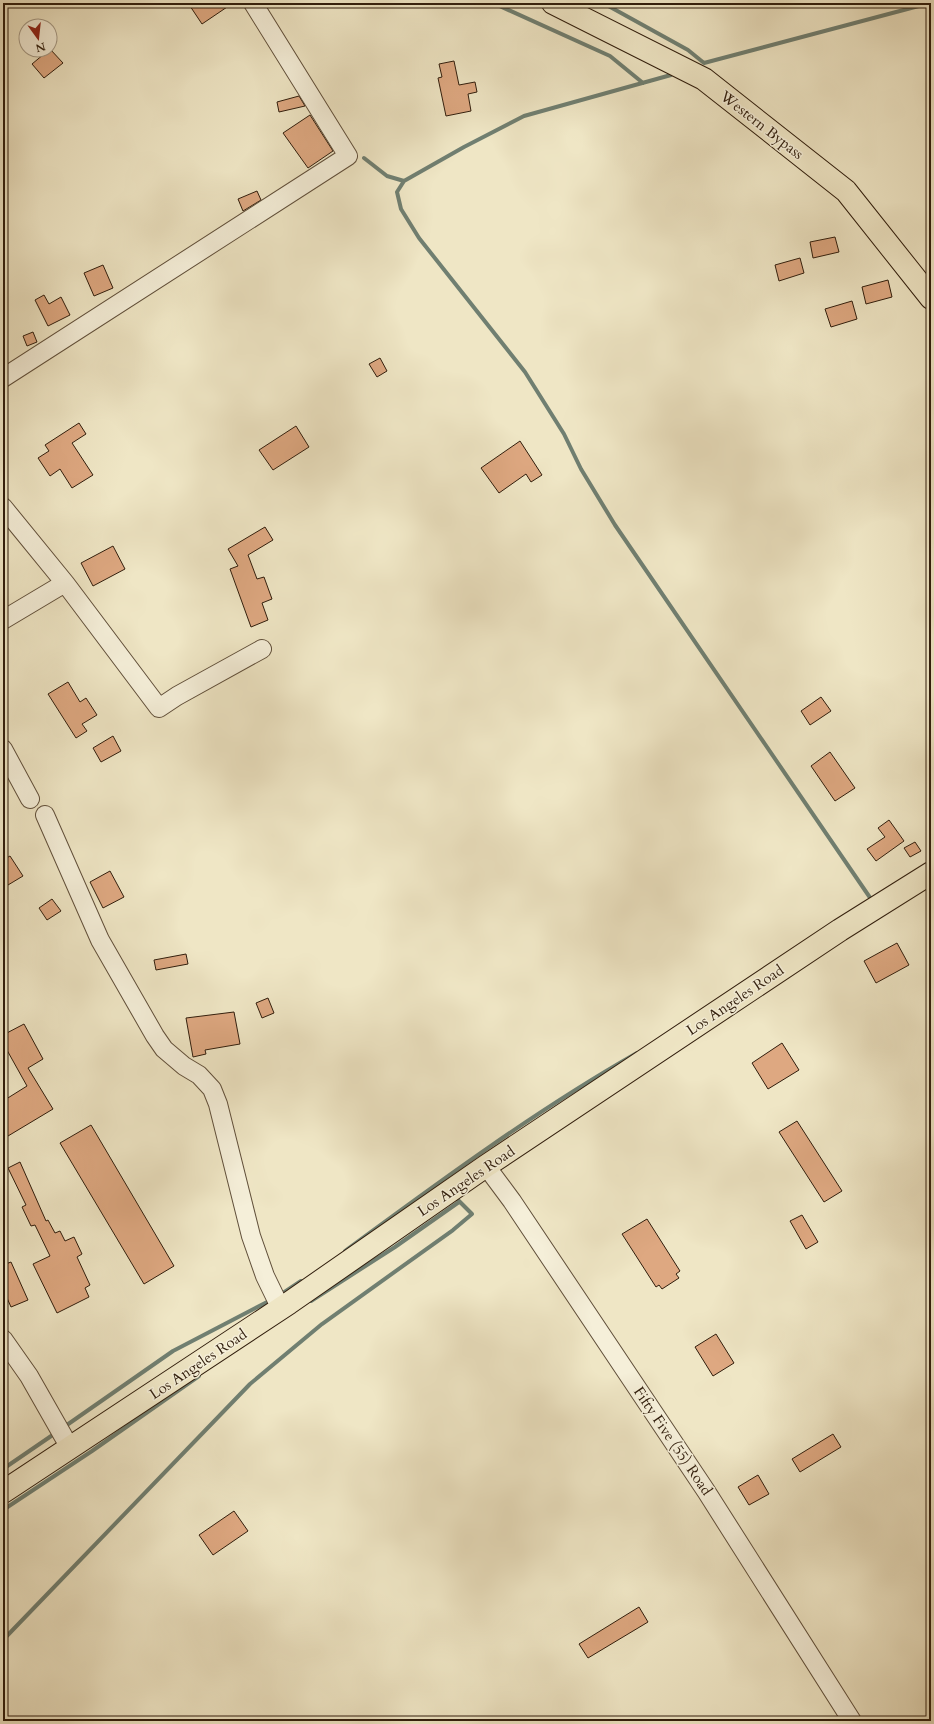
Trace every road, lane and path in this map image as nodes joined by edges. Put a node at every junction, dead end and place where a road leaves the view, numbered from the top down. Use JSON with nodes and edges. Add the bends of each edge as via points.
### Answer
{"nodes":[{"id":1,"x":253,"y":3,"type":"edge"},
{"id":2,"x":553,"y":3,"type":"edge"},
{"id":3,"x":931,"y":298,"type":"edge"},
{"id":4,"x":3,"y":378,"type":"edge"},
{"id":5,"x":3,"y":507,"type":"edge"},
{"id":6,"x":65,"y":583,"type":"junction"},
{"id":7,"x":3,"y":620,"type":"edge"},
{"id":8,"x":262,"y":649,"type":"dead end"},
{"id":9,"x":3,"y":749,"type":"edge"},
{"id":10,"x":30,"y":799,"type":"dead end"},
{"id":11,"x":45,"y":815,"type":"dead end"},
{"id":12,"x":931,"y":873,"type":"edge"},
{"id":13,"x":486,"y":1166,"type":"junction"},
{"id":14,"x":281,"y":1309,"type":"junction"},
{"id":15,"x":3,"y":1339,"type":"edge"},
{"id":16,"x":70,"y":1448,"type":"junction"},
{"id":17,"x":3,"y":1492,"type":"edge"},
{"id":18,"x":852,"y":1721,"type":"edge"}],
"edges":[{"from":1,"to":4,"type":"street","via":[[348,156]]},
{"from":2,"to":3,"type":"main road","name":"Western Bypass","via":[[711,84],[846,191]]},
{"from":5,"to":6,"type":"street"},
{"from":6,"to":7,"type":"street"},
{"from":6,"to":8,"type":"street","via":[[159,708]]},
{"from":9,"to":10,"type":"street"},
{"from":11,"to":14,"type":"street","via":[[100,940],[155,1036],[164,1049],[199,1075],[212,1090],[218,1104],[251,1236],[265,1276]]},
{"from":12,"to":13,"type":"main road","name":"Los Angeles Road","via":[[840,930]]},
{"from":13,"to":14,"type":"main road","name":"Los Angeles Road"},
{"from":13,"to":18,"type":"street","name":"Fifty Five (55) Road","via":[[706,1490]]},
{"from":14,"to":16,"type":"main road","name":"Los Angeles Road"},
{"from":15,"to":16,"type":"street","via":[[29,1376]]},
{"from":16,"to":17,"type":"main road","name":"Los Angeles Road"}]}
